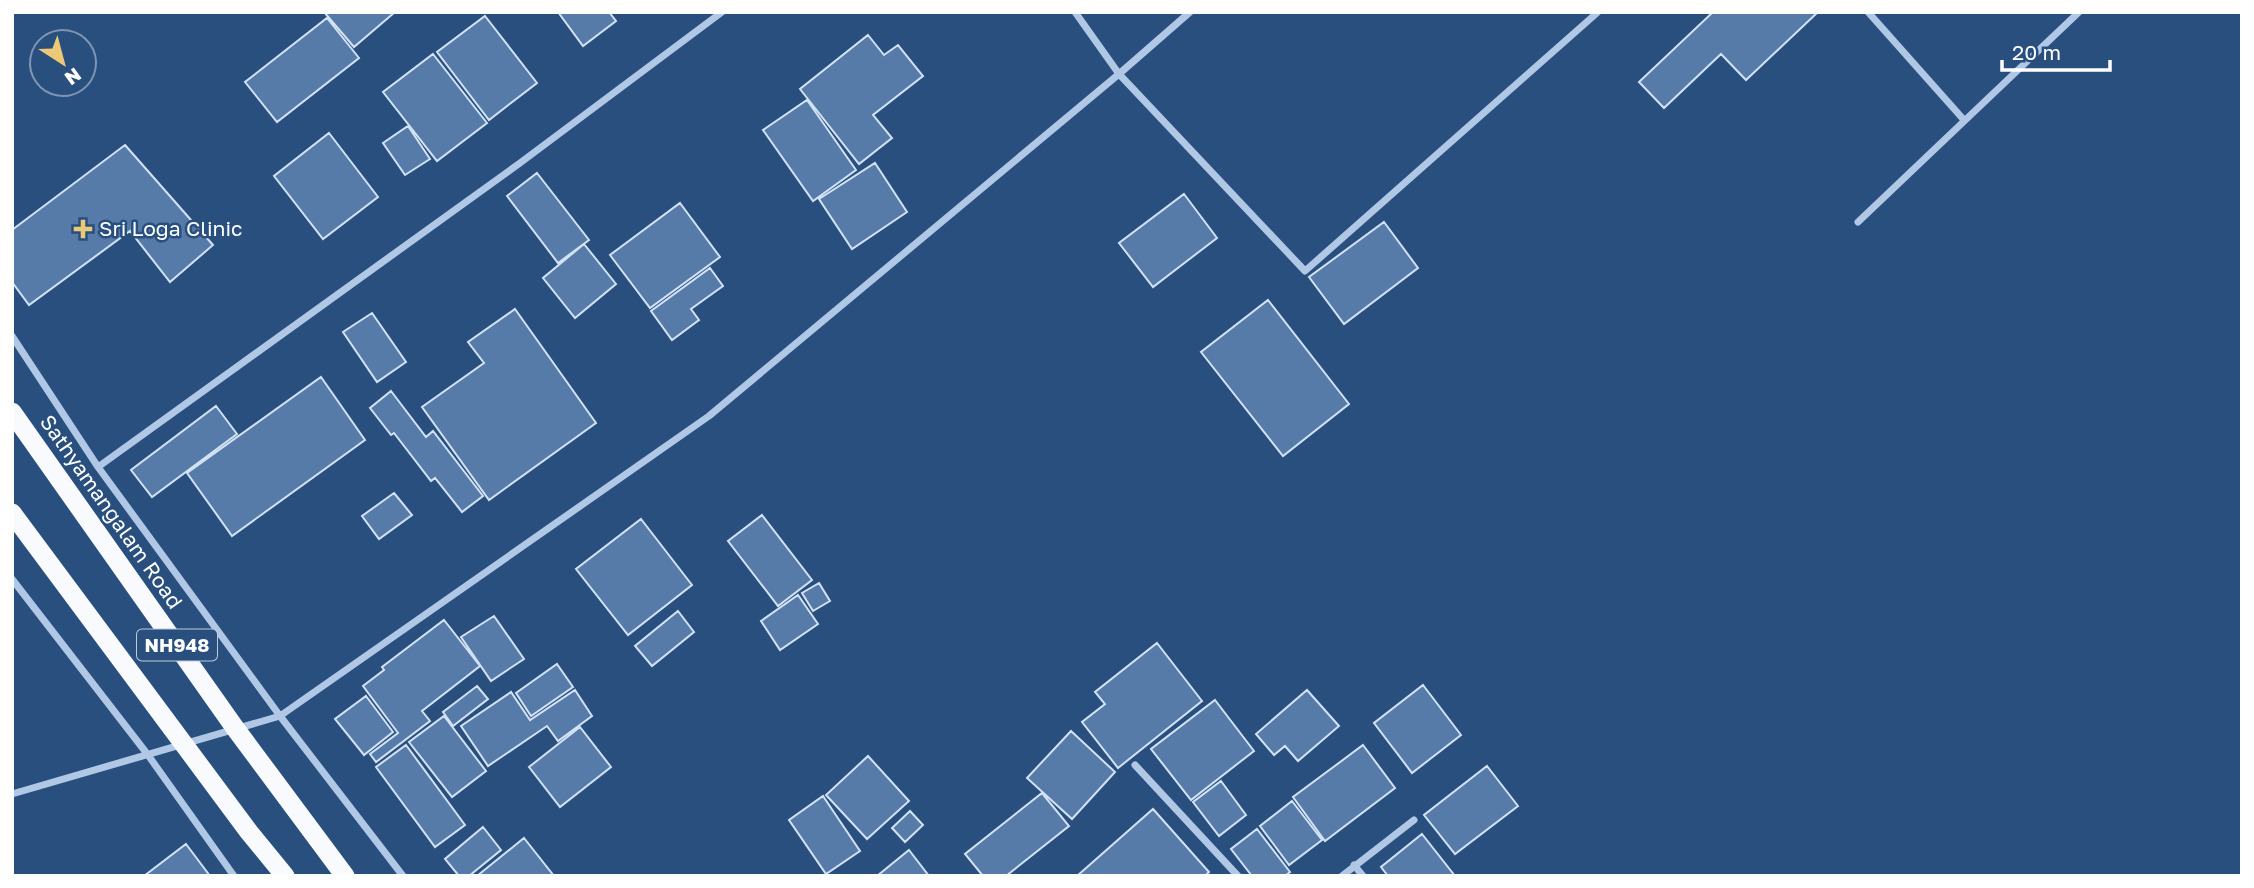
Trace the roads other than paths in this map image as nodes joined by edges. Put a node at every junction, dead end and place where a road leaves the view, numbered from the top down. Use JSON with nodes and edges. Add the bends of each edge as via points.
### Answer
{"nodes":[{"id":1,"x":722,"y":12,"type":"edge"},
{"id":2,"x":1075,"y":12,"type":"edge"},
{"id":3,"x":1190,"y":12,"type":"edge"},
{"id":4,"x":1598,"y":12,"type":"edge"},
{"id":5,"x":1868,"y":12,"type":"edge"},
{"id":6,"x":2079,"y":12,"type":"edge"},
{"id":7,"x":1119,"y":74,"type":"junction"},
{"id":8,"x":1964,"y":120,"type":"junction"},
{"id":9,"x":1858,"y":222,"type":"dead end"},
{"id":10,"x":12,"y":336,"type":"edge"},
{"id":11,"x":12,"y":412,"type":"edge"},
{"id":12,"x":98,"y":467,"type":"junction"},
{"id":13,"x":12,"y":513,"type":"edge"},
{"id":14,"x":12,"y":579,"type":"edge"},
{"id":15,"x":280,"y":716,"type":"junction"},
{"id":16,"x":235,"y":728,"type":"junction"},
{"id":17,"x":183,"y":744,"type":"junction"},
{"id":18,"x":148,"y":755,"type":"junction"},
{"id":19,"x":1135,"y":765,"type":"dead end"},
{"id":20,"x":12,"y":794,"type":"edge"},
{"id":21,"x":1414,"y":820,"type":"dead end"},
{"id":22,"x":1354,"y":865,"type":"junction"},
{"id":23,"x":234,"y":876,"type":"edge"},
{"id":24,"x":285,"y":876,"type":"edge"},
{"id":25,"x":345,"y":876,"type":"edge"},
{"id":26,"x":403,"y":876,"type":"edge"},
{"id":27,"x":1238,"y":876,"type":"edge"},
{"id":28,"x":1342,"y":876,"type":"edge"},
{"id":29,"x":1363,"y":876,"type":"edge"}],
"edges":[{"from":1,"to":12,"type":"street"},
{"from":2,"to":7,"type":"street"},
{"from":3,"to":7,"type":"street"},
{"from":4,"to":7,"type":"street","via":[[1305,271]]},
{"from":5,"to":8,"type":"street"},
{"from":6,"to":8,"type":"street"},
{"from":7,"to":15,"type":"street","via":[[709,416]]},
{"from":8,"to":9,"type":"street"},
{"from":10,"to":12,"type":"street"},
{"from":11,"to":16,"type":"highway","name":"Sathyamangalam Road","number":"NH948"},
{"from":12,"to":15,"type":"street"},
{"from":13,"to":17,"type":"highway","number":"NH948"},
{"from":14,"to":18,"type":"street"},
{"from":15,"to":16,"type":"street"},
{"from":15,"to":26,"type":"street"},
{"from":16,"to":17,"type":"street"},
{"from":16,"to":25,"type":"highway","name":"Sathyamangalam Road","number":"NH948"},
{"from":17,"to":18,"type":"street"},
{"from":17,"to":24,"type":"highway","number":"NH948"},
{"from":18,"to":20,"type":"street"},
{"from":18,"to":23,"type":"street"},
{"from":19,"to":27,"type":"street"},
{"from":21,"to":22,"type":"street"},
{"from":22,"to":28,"type":"street"},
{"from":22,"to":29,"type":"street"}]}
